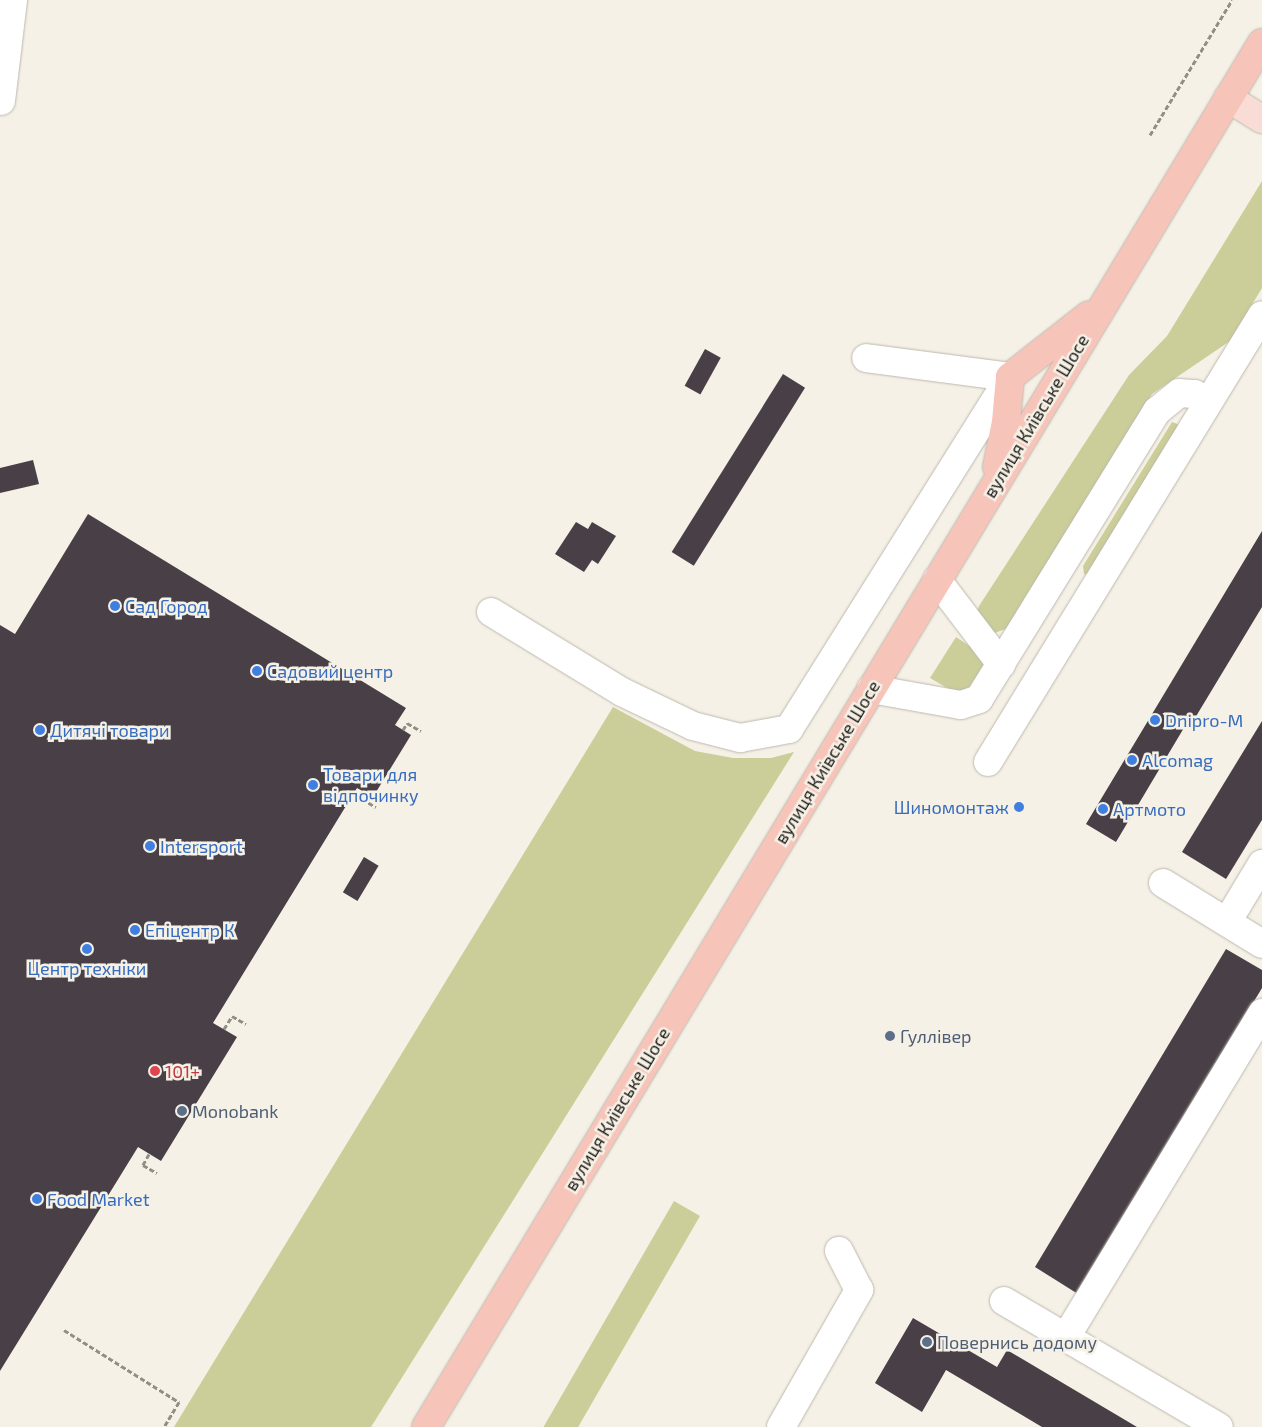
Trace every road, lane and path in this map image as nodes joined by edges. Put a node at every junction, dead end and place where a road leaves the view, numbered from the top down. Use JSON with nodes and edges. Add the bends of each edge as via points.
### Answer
{"nodes":[{"id":1,"x":13,"y":0,"type":"edge"},
{"id":2,"x":1232,"y":0,"type":"edge"},
{"id":3,"x":1262,"y":43,"type":"edge"},
{"id":4,"x":1228,"y":98,"type":"junction"},
{"id":5,"x":1,"y":101,"type":"edge"},
{"id":6,"x":1262,"y":119,"type":"edge"},
{"id":7,"x":1150,"y":135,"type":"dead end"},
{"id":8,"x":1116,"y":284,"type":"junction"},
{"id":9,"x":1262,"y":315,"type":"edge"},
{"id":10,"x":866,"y":358,"type":"dead end"},
{"id":11,"x":1010,"y":377,"type":"junction"},
{"id":12,"x":1208,"y":402,"type":"junction"},
{"id":13,"x":980,"y":509,"type":"junction"},
{"id":14,"x":1055,"y":577,"type":"junction"},
{"id":15,"x":938,"y":580,"type":"junction"},
{"id":16,"x":1089,"y":597,"type":"junction"},
{"id":17,"x":491,"y":612,"type":"dead end"},
{"id":18,"x":1001,"y":664,"type":"junction"},
{"id":19,"x":871,"y":689,"type":"junction"},
{"id":20,"x":403,"y":730,"type":"dead end"},
{"id":21,"x":421,"y":732,"type":"dead end"},
{"id":22,"x":988,"y":762,"type":"dead end"},
{"id":23,"x":366,"y":793,"type":"dead end"},
{"id":24,"x":376,"y":807,"type":"dead end"},
{"id":25,"x":1262,"y":864,"type":"edge"},
{"id":26,"x":1163,"y":883,"type":"dead end"},
{"id":27,"x":1227,"y":922,"type":"junction"},
{"id":28,"x":1262,"y":944,"type":"edge"},
{"id":29,"x":1262,"y":1013,"type":"edge"},
{"id":30,"x":246,"y":1024,"type":"dead end"},
{"id":31,"x":224,"y":1029,"type":"dead end"},
{"id":32,"x":149,"y":1154,"type":"dead end"},
{"id":33,"x":157,"y":1173,"type":"dead end"},
{"id":34,"x":840,"y":1252,"type":"dead end"},
{"id":35,"x":1004,"y":1300,"type":"dead end"},
{"id":36,"x":64,"y":1330,"type":"dead end"},
{"id":37,"x":1066,"y":1338,"type":"junction"},
{"id":38,"x":164,"y":1427,"type":"edge"},
{"id":39,"x":426,"y":1427,"type":"edge"},
{"id":40,"x":780,"y":1427,"type":"edge"},
{"id":41,"x":1219,"y":1427,"type":"edge"}],
"edges":[{"from":1,"to":5,"type":"street"},
{"from":2,"to":7,"type":"path"},
{"from":3,"to":4,"type":"highway","name":"вулиця Київське Шосе"},
{"from":4,"to":6,"type":"main road"},
{"from":4,"to":8,"type":"highway","name":"вулиця Київське Шосе"},
{"from":8,"to":11,"type":"highway","via":[[1081,324]]},
{"from":8,"to":13,"type":"highway","name":"вулиця Київське Шосе"},
{"from":9,"to":12,"type":"street"},
{"from":10,"to":11,"type":"street"},
{"from":11,"to":13,"type":"highway","via":[[1002,451]]},
{"from":11,"to":17,"type":"street","via":[[789,729],[740,738],[692,726],[622,692]]},
{"from":12,"to":14,"type":"street","via":[[1188,392],[1179,393],[1164,403]]},
{"from":12,"to":16,"type":"street"},
{"from":13,"to":15,"type":"highway","name":"вулиця Київське Шосе"},
{"from":14,"to":16,"type":"street"},
{"from":14,"to":18,"type":"street"},
{"from":15,"to":18,"type":"street"},
{"from":15,"to":19,"type":"highway","name":"вулиця Київське Шосе"},
{"from":16,"to":22,"type":"street"},
{"from":18,"to":19,"type":"street","via":[[979,699],[961,705]]},
{"from":19,"to":39,"type":"highway","name":"вулиця Київське Шосе"},
{"from":20,"to":21,"type":"path","via":[[407,723]]},
{"from":23,"to":24,"type":"path","via":[[362,799]]},
{"from":25,"to":27,"type":"street"},
{"from":26,"to":27,"type":"street"},
{"from":27,"to":28,"type":"street"},
{"from":29,"to":37,"type":"street"},
{"from":30,"to":31,"type":"path","via":[[232,1016]]},
{"from":32,"to":33,"type":"path","via":[[143,1165]]},
{"from":34,"to":40,"type":"street","via":[[859,1290]]},
{"from":35,"to":37,"type":"street"},
{"from":36,"to":38,"type":"path","via":[[179,1402]]},
{"from":37,"to":41,"type":"street"}]}
